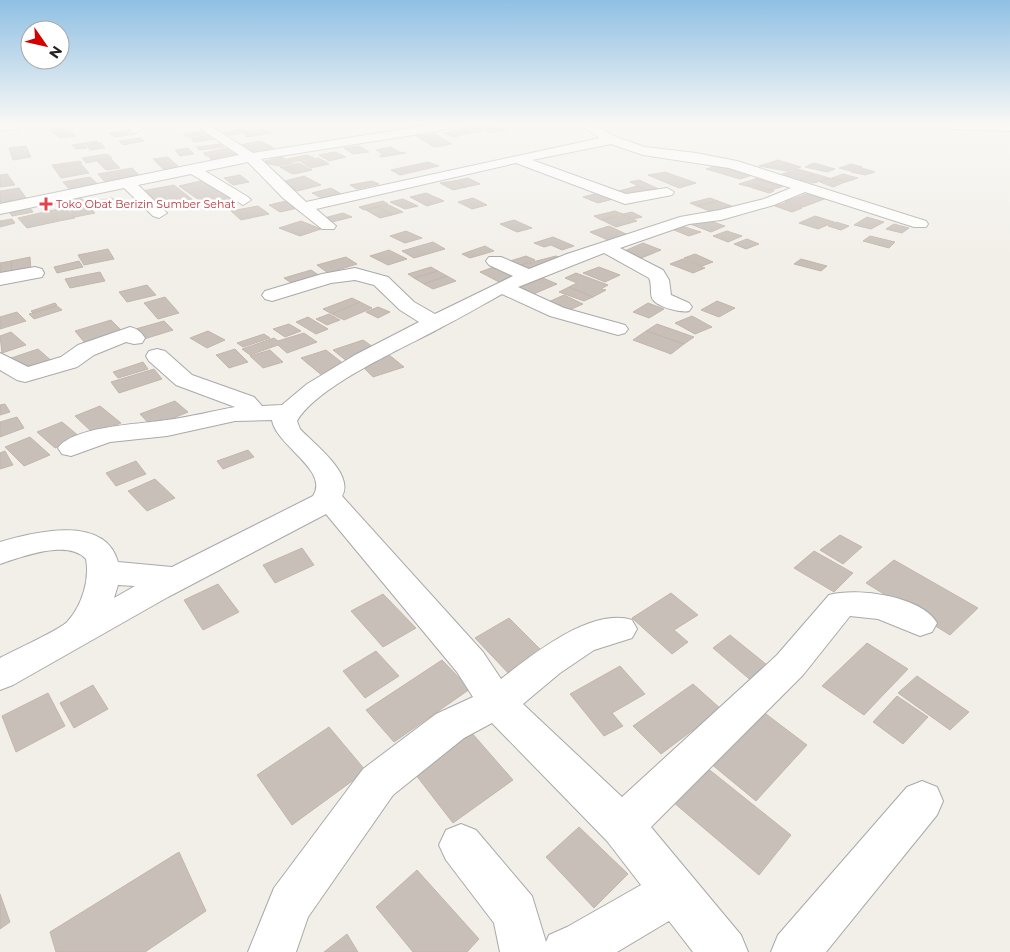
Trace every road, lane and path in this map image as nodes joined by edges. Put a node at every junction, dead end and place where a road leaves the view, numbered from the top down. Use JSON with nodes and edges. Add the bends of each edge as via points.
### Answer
{"nodes":[{"id":1,"x":264,"y":169,"type":"edge"},
{"id":2,"x":471,"y":169,"type":"edge"},
{"id":3,"x":545,"y":169,"type":"edge"},
{"id":4,"x":750,"y":169,"type":"edge"},
{"id":5,"x":194,"y":170,"type":"joint"},
{"id":6,"x":129,"y":184,"type":"junction"},
{"id":7,"x":805,"y":186,"type":"junction"},
{"id":8,"x":666,"y":192,"type":"dead end"},
{"id":9,"x":243,"y":200,"type":"dead end"},
{"id":10,"x":304,"y":207,"type":"junction"},
{"id":11,"x":0,"y":209,"type":"edge"},
{"id":12,"x":159,"y":213,"type":"dead end"},
{"id":13,"x":920,"y":224,"type":"dead end"},
{"id":14,"x":328,"y":226,"type":"dead end"},
{"id":15,"x":607,"y":248,"type":"junction"},
{"id":16,"x":494,"y":261,"type":"dead end"},
{"id":17,"x":35,"y":273,"type":"dead end"},
{"id":18,"x":528,"y":276,"type":"junction"},
{"id":19,"x":0,"y":279,"type":"edge"},
{"id":20,"x":502,"y":287,"type":"junction"},
{"id":21,"x":272,"y":295,"type":"dead end"},
{"id":22,"x":682,"y":307,"type":"dead end"},
{"id":23,"x":435,"y":323,"type":"junction"},
{"id":24,"x":618,"y":329,"type":"dead end"},
{"id":25,"x":134,"y":338,"type":"dead end"},
{"id":26,"x":157,"y":356,"type":"dead end"},
{"id":27,"x":0,"y":360,"type":"edge"},
{"id":28,"x":255,"y":412,"type":"junction"},
{"id":29,"x":287,"y":412,"type":"junction"},
{"id":30,"x":71,"y":448,"type":"dead end"},
{"id":31,"x":328,"y":498,"type":"junction"},
{"id":32,"x":0,"y":553,"type":"edge"},
{"id":33,"x":104,"y":572,"type":"junction"},
{"id":34,"x":177,"y":579,"type":"junction"},
{"id":35,"x":920,"y":623,"type":"dead end"},
{"id":36,"x":620,"y":629,"type":"dead end"},
{"id":37,"x":80,"y":631,"type":"junction"},
{"id":38,"x":0,"y":675,"type":"edge"},
{"id":39,"x":497,"y":703,"type":"junction"},
{"id":40,"x":922,"y":801,"type":"dead end"},
{"id":41,"x":622,"y":826,"type":"junction"},
{"id":42,"x":461,"y":845,"type":"dead end"},
{"id":43,"x":674,"y":892,"type":"junction"},
{"id":44,"x":272,"y":952,"type":"edge"},
{"id":45,"x":524,"y":952,"type":"edge"},
{"id":46,"x":566,"y":952,"type":"edge"},
{"id":47,"x":724,"y":952,"type":"edge"},
{"id":48,"x":794,"y":952,"type":"edge"}],
"edges":[{"from":1,"to":10,"type":"street"},
{"from":2,"to":10,"type":"street"},
{"from":3,"to":8,"type":"street","via":[[625,199]]},
{"from":4,"to":7,"type":"street"},
{"from":5,"to":6,"type":"street"},
{"from":5,"to":9,"type":"street"},
{"from":6,"to":11,"type":"street"},
{"from":6,"to":12,"type":"street"},
{"from":7,"to":13,"type":"street"},
{"from":7,"to":15,"type":"street","via":[[769,202],[686,220]]},
{"from":10,"to":14,"type":"street"},
{"from":15,"to":18,"type":"street"},
{"from":15,"to":22,"type":"street","via":[[656,274],[662,298]]},
{"from":16,"to":18,"type":"street"},
{"from":17,"to":19,"type":"street"},
{"from":18,"to":20,"type":"street"},
{"from":20,"to":23,"type":"street"},
{"from":20,"to":24,"type":"street","via":[[557,312]]},
{"from":21,"to":23,"type":"street","via":[[355,274],[381,281],[407,306]]},
{"from":23,"to":29,"type":"street","via":[[315,389]]},
{"from":25,"to":27,"type":"street","via":[[130,334],[86,350],[69,362],[25,375]]},
{"from":26,"to":28,"type":"street","via":[[184,380],[245,402]]},
{"from":28,"to":29,"type":"street"},
{"from":28,"to":30,"type":"street","via":[[106,435]]},
{"from":29,"to":31,"type":"street","via":[[284,421],[291,436],[324,467],[330,477]]},
{"from":31,"to":34,"type":"street","via":[[313,509]]},
{"from":31,"to":39,"type":"street","via":[[470,662]]},
{"from":32,"to":33,"type":"street","via":[[31,542],[67,540],[90,544],[102,556]]},
{"from":33,"to":34,"type":"street"},
{"from":33,"to":37,"type":"street","via":[[100,590]]},
{"from":34,"to":37,"type":"street"},
{"from":35,"to":41,"type":"street","via":[[866,602],[841,604],[790,665]]},
{"from":36,"to":39,"type":"street","via":[[582,640]]},
{"from":37,"to":38,"type":"street"},
{"from":39,"to":41,"type":"street"},
{"from":39,"to":44,"type":"street","via":[[450,726],[378,782],[290,904]]},
{"from":40,"to":48,"type":"street"},
{"from":41,"to":43,"type":"street"},
{"from":42,"to":45,"type":"street","via":[[515,913]]},
{"from":43,"to":46,"type":"street","via":[[583,946]]},
{"from":43,"to":47,"type":"street"}]}
